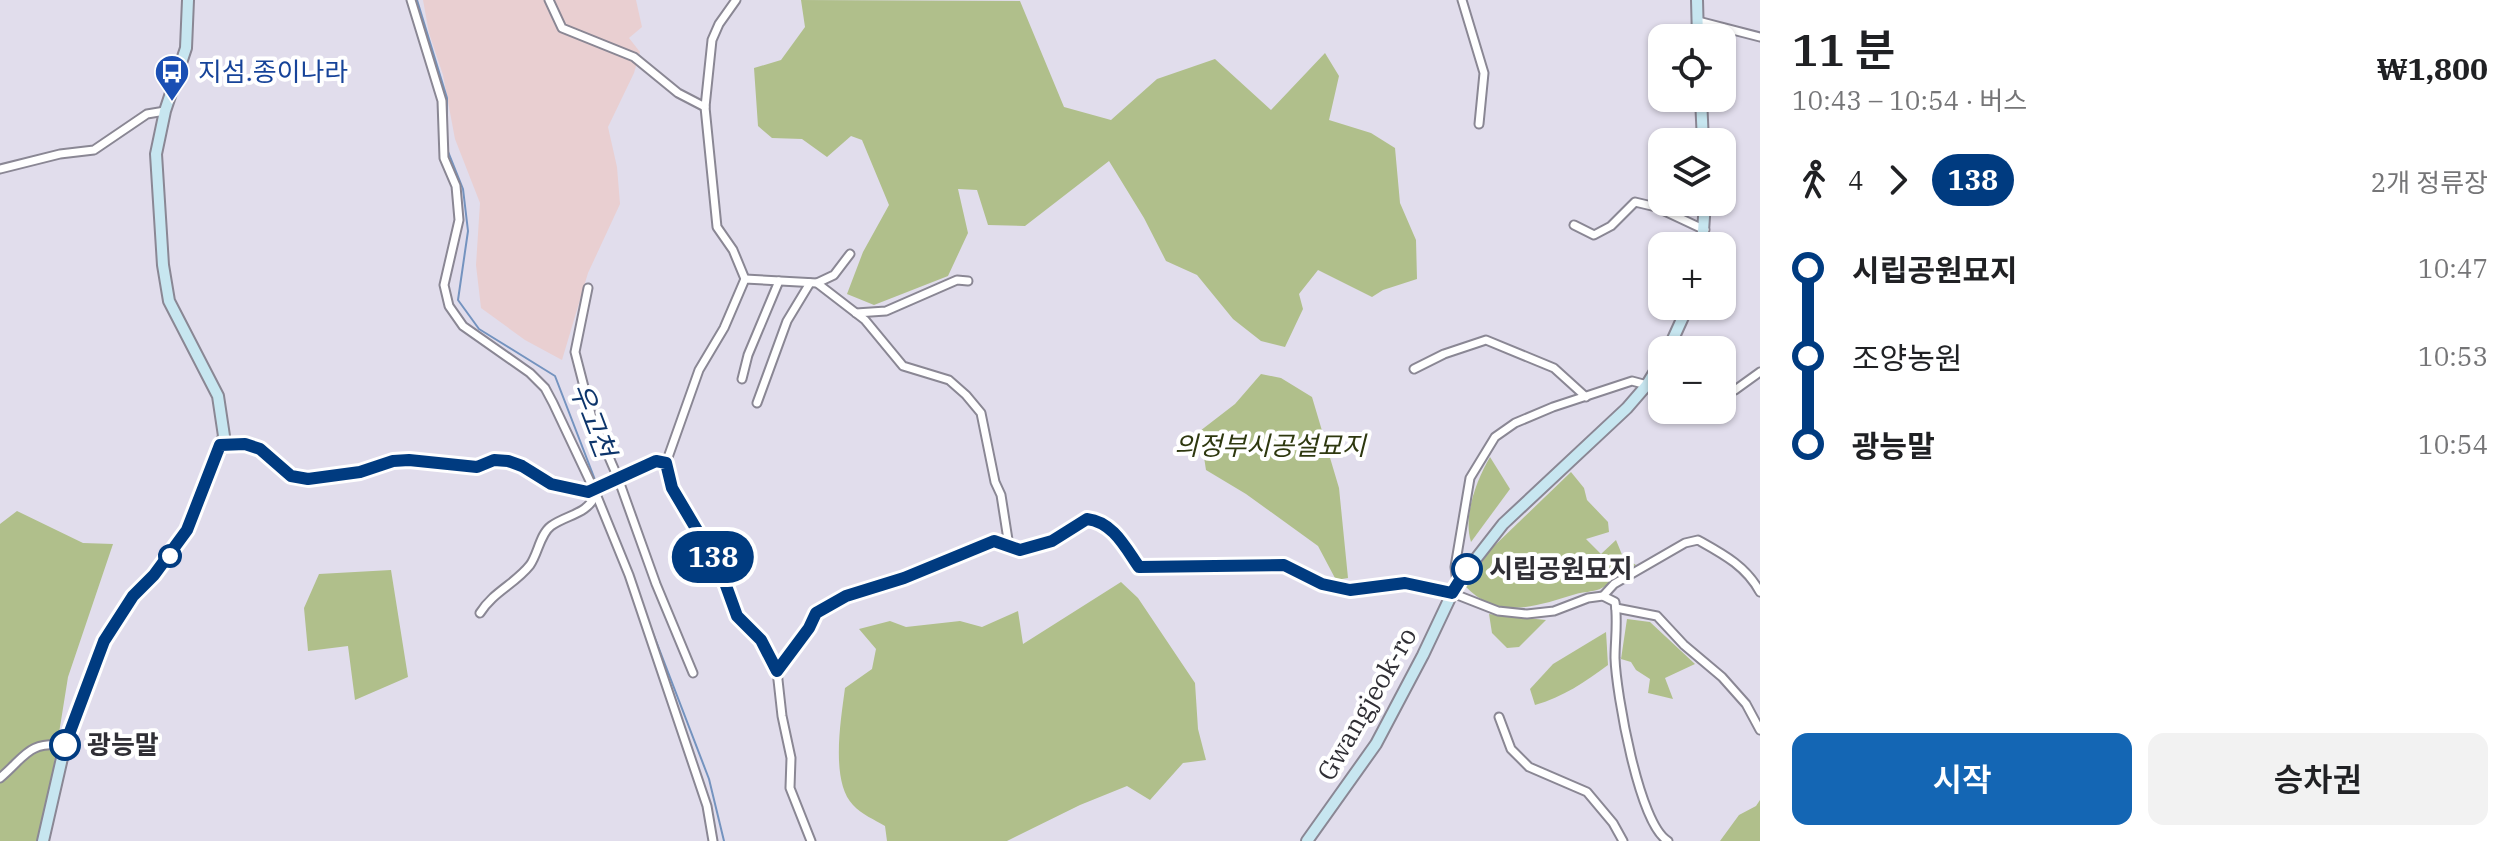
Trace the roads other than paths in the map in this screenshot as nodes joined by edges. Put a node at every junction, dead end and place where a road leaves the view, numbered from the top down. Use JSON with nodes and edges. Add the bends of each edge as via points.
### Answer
{"nodes":[{"id":1,"x":188,"y":0,"type":"edge"},
{"id":2,"x":411,"y":0,"type":"edge"},
{"id":3,"x":549,"y":0,"type":"edge"},
{"id":4,"x":736,"y":0,"type":"edge"},
{"id":5,"x":1462,"y":0,"type":"edge"},
{"id":6,"x":1697,"y":0,"type":"edge"},
{"id":7,"x":1698,"y":21,"type":"joint"},
{"id":8,"x":1760,"y":37,"type":"edge"},
{"id":9,"x":705,"y":107,"type":"junction"},
{"id":10,"x":165,"y":111,"type":"junction"},
{"id":11,"x":1479,"y":124,"type":"dead end"},
{"id":12,"x":0,"y":169,"type":"edge"},
{"id":13,"x":1705,"y":216,"type":"edge"},
{"id":14,"x":1574,"y":225,"type":"dead end"},
{"id":15,"x":1705,"y":230,"type":"joint"},
{"id":16,"x":850,"y":254,"type":"dead end"},
{"id":17,"x":745,"y":279,"type":"junction"},
{"id":18,"x":779,"y":281,"type":"junction"},
{"id":19,"x":968,"y":281,"type":"dead end"},
{"id":20,"x":813,"y":283,"type":"junction"},
{"id":21,"x":588,"y":288,"type":"dead end"},
{"id":22,"x":856,"y":313,"type":"junction"},
{"id":23,"x":1414,"y":369,"type":"dead end"},
{"id":24,"x":1760,"y":372,"type":"edge"},
{"id":25,"x":742,"y":379,"type":"dead end"},
{"id":26,"x":1647,"y":385,"type":"joint"},
{"id":27,"x":1736,"y":389,"type":"edge"},
{"id":28,"x":1586,"y":397,"type":"junction"},
{"id":29,"x":757,"y":403,"type":"dead end"},
{"id":30,"x":220,"y":445,"type":"junction"},
{"id":31,"x":666,"y":463,"type":"junction"},
{"id":32,"x":617,"y":478,"type":"junction"},
{"id":33,"x":596,"y":490,"type":"junction"},
{"id":34,"x":1009,"y":546,"type":"junction"},
{"id":35,"x":1454,"y":588,"type":"junction"},
{"id":36,"x":1760,"y":592,"type":"edge"},
{"id":37,"x":1603,"y":596,"type":"junction"},
{"id":38,"x":1616,"y":608,"type":"junction"},
{"id":39,"x":480,"y":613,"type":"dead end"},
{"id":40,"x":777,"y":671,"type":"junction"},
{"id":41,"x":693,"y":673,"type":"dead end"},
{"id":42,"x":1499,"y":717,"type":"dead end"},
{"id":43,"x":1760,"y":730,"type":"edge"},
{"id":44,"x":65,"y":745,"type":"junction"},
{"id":45,"x":0,"y":778,"type":"edge"},
{"id":46,"x":43,"y":841,"type":"edge"},
{"id":47,"x":713,"y":841,"type":"edge"},
{"id":48,"x":811,"y":841,"type":"edge"},
{"id":49,"x":1307,"y":841,"type":"edge"},
{"id":50,"x":1623,"y":841,"type":"edge"},
{"id":51,"x":1668,"y":841,"type":"edge"}],
"edges":[{"from":1,"to":10,"type":"main road","via":[[186,48]]},
{"from":2,"to":33,"type":"street","via":[[442,101],[444,158],[456,186],[459,220],[444,285],[449,306],[463,326],[545,388]]},
{"from":3,"to":9,"type":"street","via":[[562,28],[634,57],[678,93]]},
{"from":4,"to":9,"type":"street","via":[[712,40]]},
{"from":5,"to":11,"type":"street","via":[[1484,73]]},
{"from":6,"to":7,"type":"main road"},
{"from":7,"to":8,"type":"street"},
{"from":9,"to":17,"type":"street","via":[[717,227]]},
{"from":10,"to":12,"type":"street","via":[[147,114],[94,150]]},
{"from":10,"to":30,"type":"main road","via":[[156,154],[163,265],[169,301],[218,396],[224,436]]},
{"from":13,"to":15,"type":"main road"},
{"from":14,"to":15,"type":"street","via":[[1594,235],[1635,202]]},
{"from":16,"to":20,"type":"street","via":[[834,275]]},
{"from":17,"to":18,"type":"street"},
{"from":17,"to":31,"type":"street","via":[[699,370]]},
{"from":18,"to":20,"type":"street"},
{"from":18,"to":25,"type":"street"},
{"from":19,"to":22,"type":"street","via":[[957,280],[886,311]]},
{"from":20,"to":22,"type":"street"},
{"from":20,"to":29,"type":"street","via":[[787,321]]},
{"from":21,"to":32,"type":"street","via":[[575,352],[592,418]]},
{"from":22,"to":34,"type":"street","via":[[903,366],[949,380],[981,413]]},
{"from":23,"to":28,"type":"street","via":[[1486,340],[1554,368]]},
{"from":24,"to":27,"type":"street"},
{"from":26,"to":28,"type":"street","name":"Gwangjeok-ro","via":[[1632,381]]},
{"from":26,"to":35,"type":"main road","name":"Gwangjeok-ro","via":[[1503,524]]},
{"from":28,"to":35,"type":"street","name":"Gwangjeok-ro","via":[[1515,423],[1484,451],[1470,478]]},
{"from":30,"to":33,"type":"street","via":[[260,449],[291,476],[308,479],[393,461],[477,467],[494,460],[522,466],[551,484]]},
{"from":30,"to":44,"type":"main road","via":[[187,530],[104,641]]},
{"from":31,"to":32,"type":"street","via":[[656,461]]},
{"from":31,"to":40,"type":"street","via":[[672,488],[720,569],[737,616],[761,640]]},
{"from":32,"to":33,"type":"street"},
{"from":32,"to":41,"type":"street"},
{"from":33,"to":39,"type":"street","via":[[584,510],[551,526],[531,564],[487,600]]},
{"from":33,"to":47,"type":"street","via":[[703,792]]},
{"from":34,"to":35,"type":"street","via":[[1020,550],[1052,541],[1087,519],[1114,532],[1139,567],[1284,565],[1322,584],[1350,590],[1405,583]]},
{"from":34,"to":40,"type":"street","via":[[994,541],[846,596],[816,613]]},
{"from":35,"to":37,"type":"street","via":[[1498,611],[1527,614]]},
{"from":35,"to":49,"type":"main road","name":"Gwangjeok-ro","via":[[1376,744]]},
{"from":36,"to":37,"type":"street","via":[[1733,560],[1698,540],[1614,584]]},
{"from":37,"to":38,"type":"street"},
{"from":38,"to":43,"type":"street","via":[[1657,616],[1730,686]]},
{"from":38,"to":51,"type":"street","via":[[1615,660],[1625,740],[1652,821]]},
{"from":40,"to":48,"type":"street","via":[[791,758],[790,788]]},
{"from":42,"to":50,"type":"street","via":[[1511,749],[1529,767],[1587,792]]},
{"from":44,"to":45,"type":"street","via":[[34,746]]},
{"from":44,"to":46,"type":"main road"}]}
